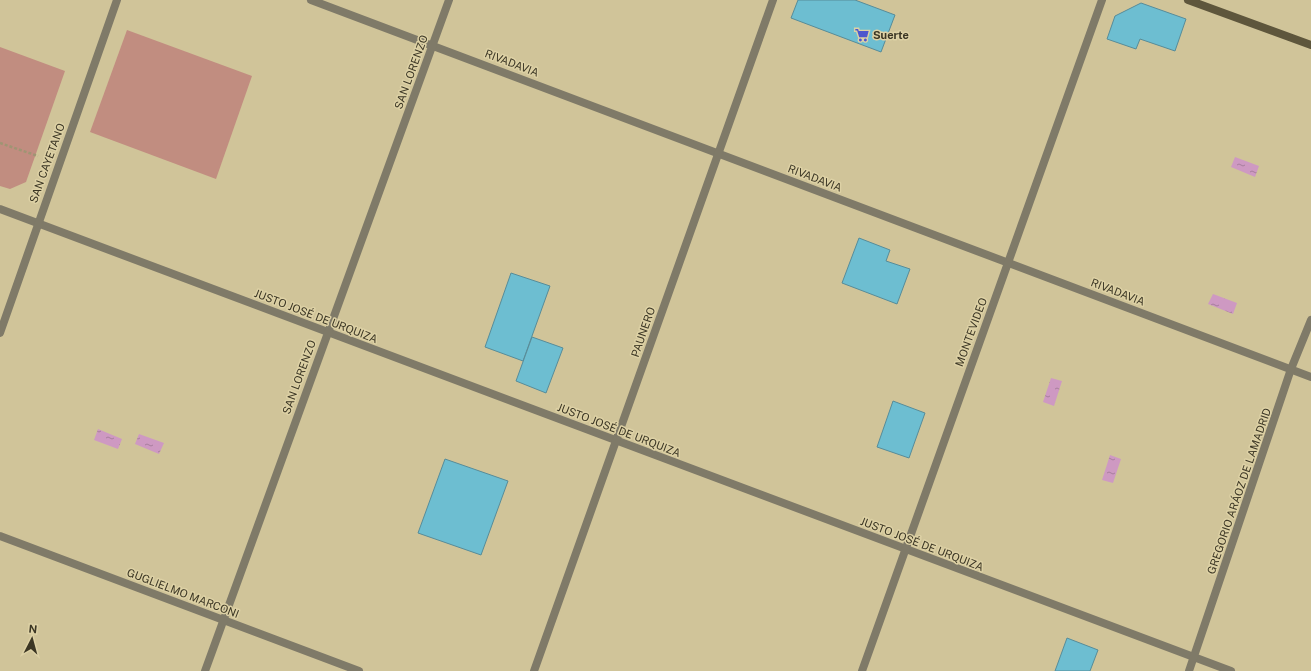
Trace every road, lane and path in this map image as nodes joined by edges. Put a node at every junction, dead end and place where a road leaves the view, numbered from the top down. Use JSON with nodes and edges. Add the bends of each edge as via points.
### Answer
{"nodes":[{"id":1,"x":117,"y":0,"type":"edge"},
{"id":2,"x":311,"y":0,"type":"edge"},
{"id":3,"x":449,"y":0,"type":"edge"},
{"id":4,"x":773,"y":0,"type":"edge"},
{"id":5,"x":1102,"y":0,"type":"edge"},
{"id":6,"x":1188,"y":0,"type":"edge"},
{"id":7,"x":433,"y":45,"type":"junction"},
{"id":8,"x":1311,"y":45,"type":"edge"},
{"id":9,"x":0,"y":143,"type":"edge"},
{"id":10,"x":717,"y":153,"type":"junction"},
{"id":11,"x":38,"y":156,"type":"dead end"},
{"id":12,"x":0,"y":209,"type":"edge"},
{"id":13,"x":37,"y":223,"type":"junction"},
{"id":14,"x":1007,"y":262,"type":"junction"},
{"id":15,"x":1311,"y":320,"type":"edge"},
{"id":16,"x":327,"y":332,"type":"junction"},
{"id":17,"x":0,"y":333,"type":"edge"},
{"id":18,"x":1291,"y":369,"type":"junction"},
{"id":19,"x":1311,"y":377,"type":"edge"},
{"id":20,"x":616,"y":440,"type":"junction"},
{"id":21,"x":0,"y":536,"type":"edge"},
{"id":22,"x":906,"y":549,"type":"junction"},
{"id":23,"x":223,"y":620,"type":"junction"},
{"id":24,"x":1194,"y":657,"type":"junction"},
{"id":25,"x":205,"y":671,"type":"edge"},
{"id":26,"x":359,"y":671,"type":"edge"},
{"id":27,"x":534,"y":671,"type":"edge"},
{"id":28,"x":862,"y":671,"type":"edge"},
{"id":29,"x":1189,"y":671,"type":"edge"},
{"id":30,"x":1231,"y":671,"type":"edge"}],
"edges":[{"from":1,"to":13,"type":"street","name":"SAN CAYETANO"},
{"from":2,"to":7,"type":"street","name":"RIVADAVIA"},
{"from":3,"to":7,"type":"street","name":"SAN LORENZO"},
{"from":4,"to":10,"type":"street","name":"PAUNERO"},
{"from":5,"to":14,"type":"street","name":"MONTEVIDEO"},
{"from":6,"to":8,"type":"main road"},
{"from":7,"to":10,"type":"street","name":"RIVADAVIA"},
{"from":7,"to":16,"type":"street","name":"SAN LORENZO"},
{"from":9,"to":11,"type":"path"},
{"from":10,"to":14,"type":"street","name":"RIVADAVIA"},
{"from":10,"to":20,"type":"street","name":"PAUNERO"},
{"from":12,"to":13,"type":"street","name":"JUSTO JOSÉ DE URQUIZA"},
{"from":13,"to":16,"type":"street","name":"JUSTO JOSÉ DE URQUIZA"},
{"from":13,"to":17,"type":"street","name":"SAN CAYETANO"},
{"from":14,"to":18,"type":"street","name":"RIVADAVIA"},
{"from":14,"to":22,"type":"street","name":"MONTEVIDEO"},
{"from":15,"to":18,"type":"street","name":"GREGORIO ARÁOZ DE LAMADRID"},
{"from":16,"to":20,"type":"street","name":"JUSTO JOSÉ DE URQUIZA"},
{"from":16,"to":23,"type":"street","name":"SAN LORENZO"},
{"from":18,"to":19,"type":"street","name":"RIVADAVIA"},
{"from":18,"to":24,"type":"street","name":"GREGORIO ARÁOZ DE LAMADRID"},
{"from":20,"to":22,"type":"street","name":"JUSTO JOSÉ DE URQUIZA"},
{"from":20,"to":27,"type":"street","name":"PAUNERO"},
{"from":21,"to":23,"type":"street","name":"GUGLIELMO MARCONI"},
{"from":22,"to":24,"type":"street","name":"JUSTO JOSÉ DE URQUIZA"},
{"from":22,"to":28,"type":"street","name":"MONTEVIDEO"},
{"from":23,"to":25,"type":"street","name":"SAN LORENZO"},
{"from":23,"to":26,"type":"street","name":"GUGLIELMO MARCONI"},
{"from":24,"to":29,"type":"street","name":"GREGORIO ARÁOZ DE LAMADRID"},
{"from":24,"to":30,"type":"street","name":"JUSTO JOSÉ DE URQUIZA"}]}
